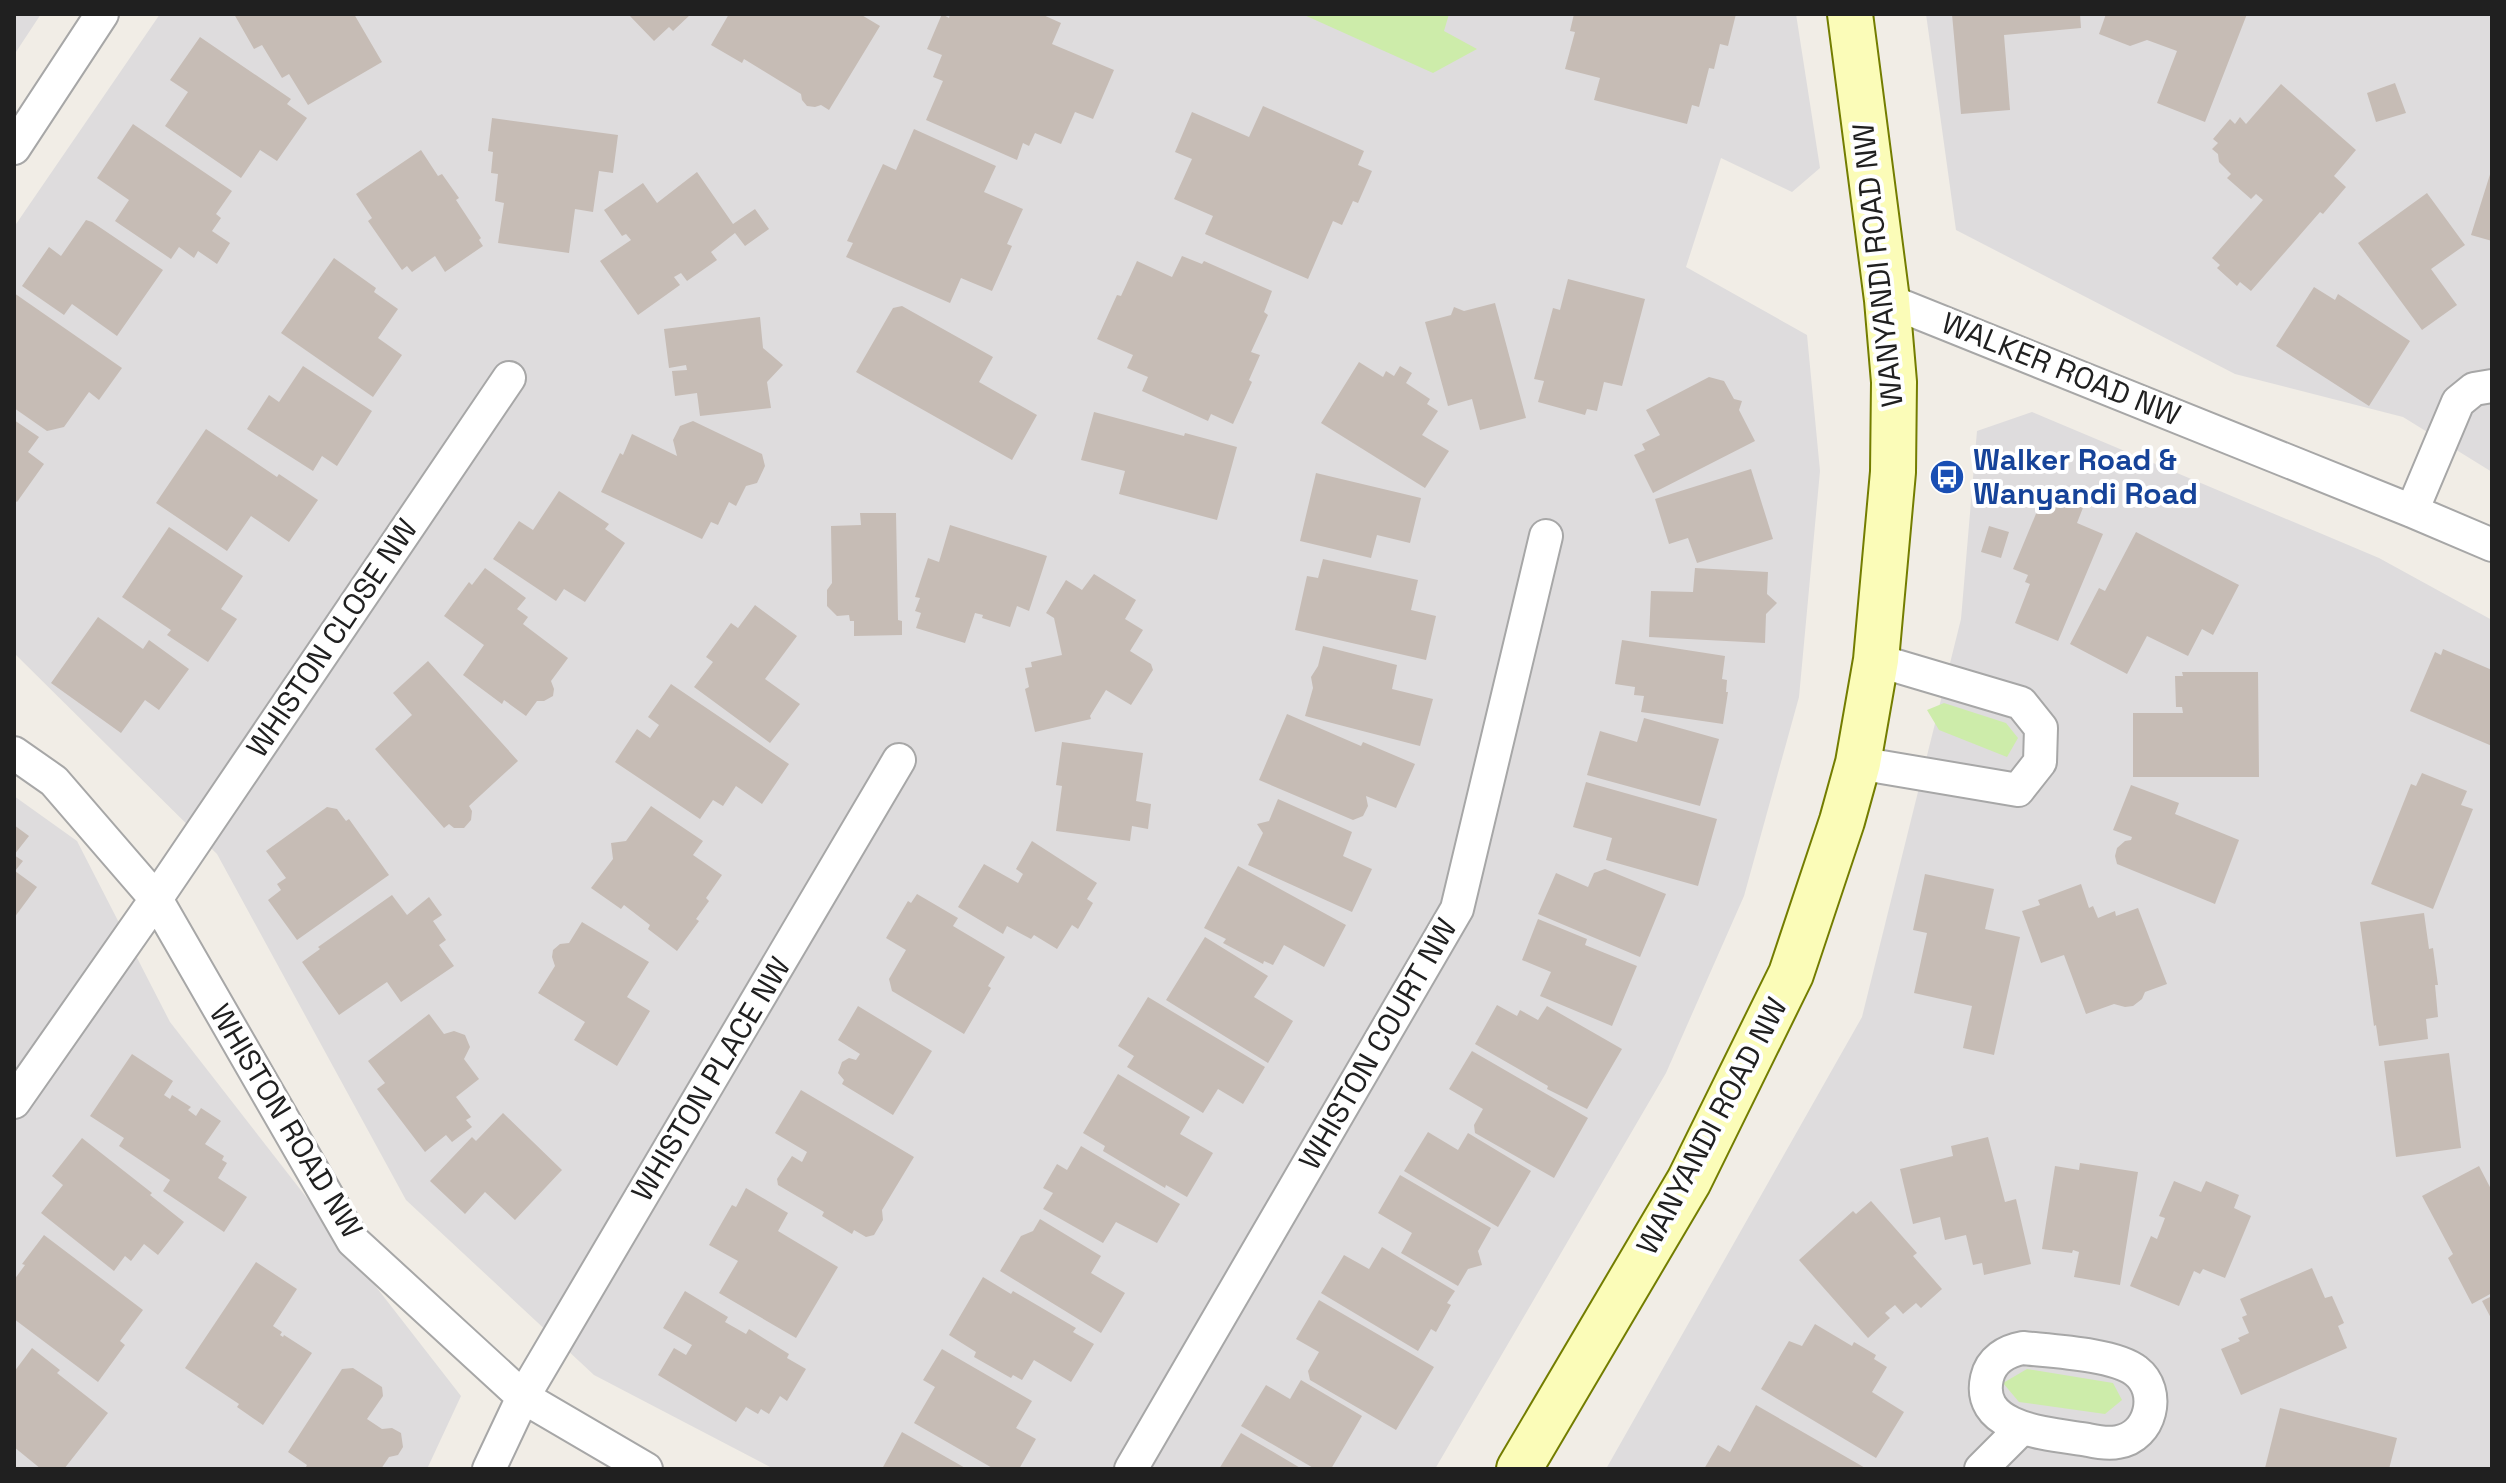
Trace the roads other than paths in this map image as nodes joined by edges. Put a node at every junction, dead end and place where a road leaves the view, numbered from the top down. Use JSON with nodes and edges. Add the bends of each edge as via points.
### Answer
{"nodes":[{"id":1,"x":102,"y":14,"type":"edge"},
{"id":2,"x":1850,"y":14,"type":"edge"},
{"id":3,"x":14,"y":148,"type":"edge"},
{"id":4,"x":1887,"y":300,"type":"junction"},
{"id":5,"x":509,"y":378,"type":"dead end"},
{"id":6,"x":2492,"y":386,"type":"edge"},
{"id":7,"x":2412,"y":511,"type":"junction"},
{"id":8,"x":1546,"y":536,"type":"dead end"},
{"id":9,"x":2492,"y":545,"type":"edge"},
{"id":10,"x":1876,"y":660,"type":"junction"},
{"id":11,"x":14,"y":753,"type":"edge"},
{"id":12,"x":899,"y":760,"type":"dead end"},
{"id":13,"x":1858,"y":763,"type":"junction"},
{"id":14,"x":156,"y":899,"type":"junction"},
{"id":15,"x":14,"y":1102,"type":"edge"},
{"id":16,"x":523,"y":1397,"type":"junction"},
{"id":17,"x":2022,"y":1428,"type":"junction"},
{"id":18,"x":489,"y":1469,"type":"edge"},
{"id":19,"x":646,"y":1469,"type":"edge"},
{"id":20,"x":1131,"y":1469,"type":"edge"},
{"id":21,"x":1519,"y":1469,"type":"edge"},
{"id":22,"x":1981,"y":1469,"type":"edge"}],
"edges":[{"from":1,"to":3,"type":"street"},
{"from":2,"to":4,"type":"street","name":"WANYANDI ROAD NW"},
{"from":4,"to":7,"type":"street","name":"WALKER ROAD NW"},
{"from":4,"to":10,"type":"street","name":"WANYANDI ROAD NW","via":[[1894,382],[1893,472]]},
{"from":5,"to":14,"type":"street","name":"WHISTON CLOSE NW"},
{"from":6,"to":7,"type":"street","via":[[2474,389],[2458,402]]},
{"from":7,"to":9,"type":"street","name":"WALKER ROAD NW"},
{"from":8,"to":20,"type":"street","name":"WHISTON COURT NW","via":[[1457,909]]},
{"from":10,"to":13,"type":"street","name":"WANYANDI ROAD NW"},
{"from":10,"to":13,"type":"street","via":[[2021,703],[2041,728],[2040,762],[2018,790]]},
{"from":11,"to":14,"type":"street","name":"WHISTON ROAD NW","via":[[54,781]]},
{"from":12,"to":16,"type":"street","name":"WHISTON PLACE NW"},
{"from":13,"to":21,"type":"street","name":"WANYANDI ROAD NW","via":[[1791,974],[1689,1181]]},
{"from":14,"to":15,"type":"street","name":"WHISTON CLOSE NW"},
{"from":14,"to":16,"type":"street","name":"WHISTON ROAD NW","via":[[353,1241]]},
{"from":16,"to":18,"type":"street","name":"WHISTON PLACE NW"},
{"from":16,"to":19,"type":"street","name":"WHISTON ROAD NW"},
{"from":17,"to":17,"type":"street","via":[[2119,1442],[2144,1426],[2150,1412],[2147,1383],[2123,1364],[2013,1350],[1996,1361],[1986,1388],[1998,1416]]},
{"from":17,"to":22,"type":"street"}]}
